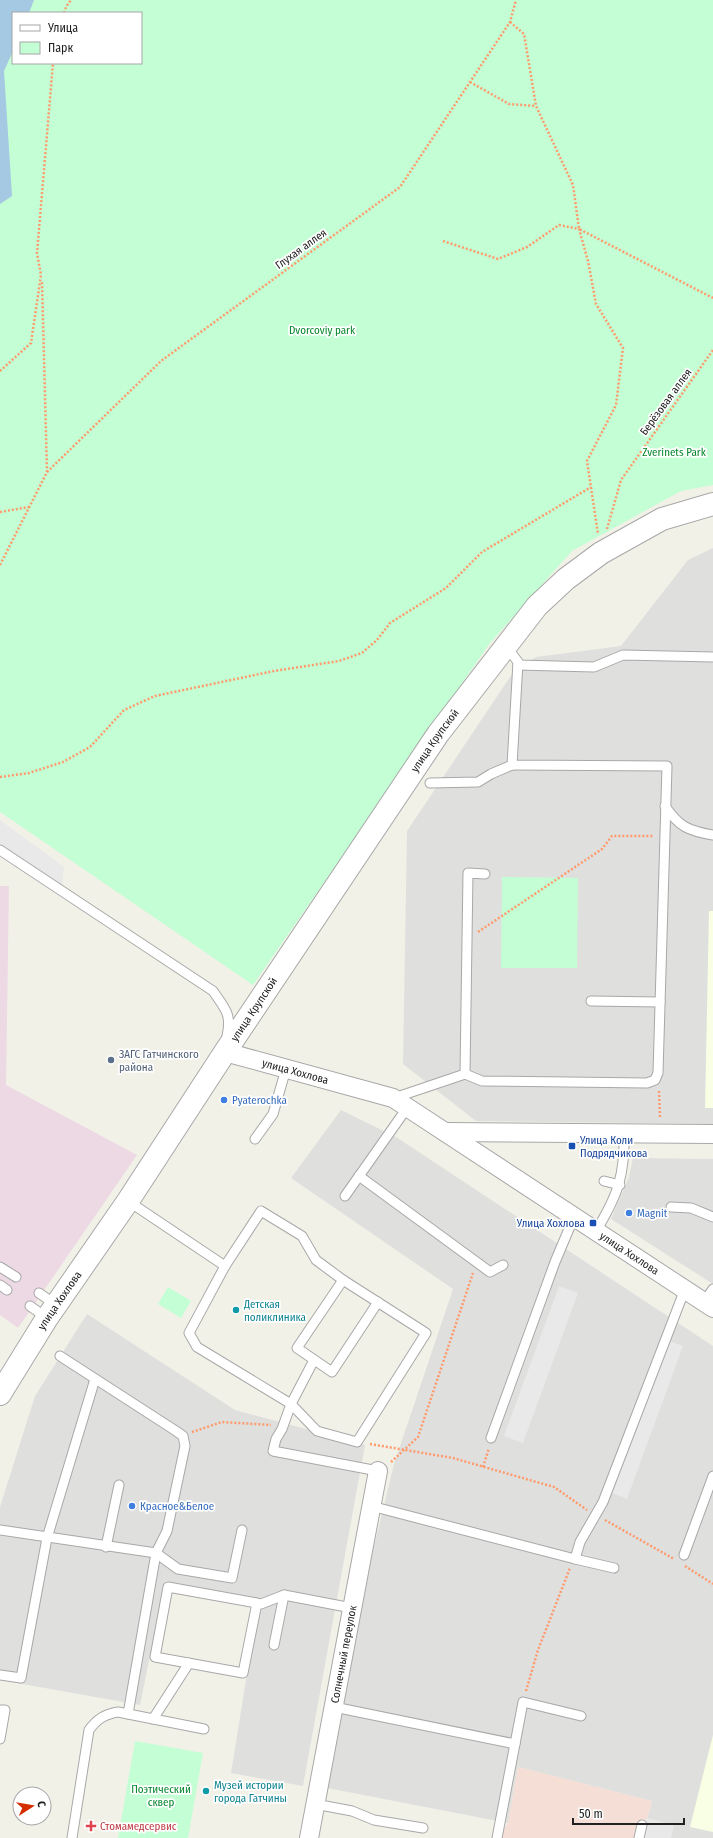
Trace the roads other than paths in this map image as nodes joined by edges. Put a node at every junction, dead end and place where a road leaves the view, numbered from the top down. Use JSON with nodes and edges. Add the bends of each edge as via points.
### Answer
{"nodes":[{"id":1,"x":713,"y":504,"type":"edge"},
{"id":2,"x":506,"y":646,"type":"junction"},
{"id":3,"x":713,"y":657,"type":"edge"},
{"id":4,"x":518,"y":665,"type":"junction"},
{"id":5,"x":512,"y":765,"type":"junction"},
{"id":6,"x":430,"y":783,"type":"dead end"},
{"id":7,"x":665,"y":806,"type":"junction"},
{"id":8,"x":713,"y":835,"type":"edge"},
{"id":9,"x":0,"y":850,"type":"edge"},
{"id":10,"x":485,"y":874,"type":"dead end"},
{"id":11,"x":591,"y":1001,"type":"dead end"},
{"id":12,"x":660,"y":1002,"type":"junction"},
{"id":13,"x":225,"y":1052,"type":"junction"},
{"id":14,"x":286,"y":1069,"type":"junction"},
{"id":15,"x":465,"y":1074,"type":"junction"},
{"id":16,"x":400,"y":1103,"type":"junction"},
{"id":17,"x":445,"y":1132,"type":"junction"},
{"id":18,"x":503,"y":1132,"type":"junction"},
{"id":19,"x":624,"y":1133,"type":"junction"},
{"id":20,"x":713,"y":1134,"type":"edge"},
{"id":21,"x":256,"y":1139,"type":"dead end"},
{"id":22,"x":491,"y":1162,"type":"junction"},
{"id":23,"x":359,"y":1176,"type":"junction"},
{"id":24,"x":604,"y":1181,"type":"dead end"},
{"id":25,"x":620,"y":1185,"type":"junction"},
{"id":26,"x":344,"y":1196,"type":"dead end"},
{"id":27,"x":128,"y":1201,"type":"junction"},
{"id":28,"x":671,"y":1207,"type":"dead end"},
{"id":29,"x":574,"y":1216,"type":"junction"},
{"id":30,"x":713,"y":1217,"type":"edge"},
{"id":31,"x":596,"y":1231,"type":"junction"},
{"id":32,"x":503,"y":1265,"type":"dead end"},
{"id":33,"x":0,"y":1266,"type":"edge"},
{"id":34,"x":225,"y":1266,"type":"junction"},
{"id":35,"x":16,"y":1277,"type":"dead end"},
{"id":36,"x":343,"y":1280,"type":"junction"},
{"id":37,"x":685,"y":1290,"type":"junction"},
{"id":38,"x":710,"y":1300,"type":"edge"},
{"id":39,"x":378,"y":1302,"type":"junction"},
{"id":40,"x":60,"y":1356,"type":"dead end"},
{"id":41,"x":314,"y":1360,"type":"junction"},
{"id":42,"x":95,"y":1379,"type":"junction"},
{"id":43,"x":0,"y":1394,"type":"edge"},
{"id":44,"x":291,"y":1404,"type":"junction"},
{"id":45,"x":492,"y":1438,"type":"road end"},
{"id":46,"x":378,"y":1471,"type":"joint"},
{"id":47,"x":713,"y":1476,"type":"edge"},
{"id":48,"x":119,"y":1485,"type":"dead end"},
{"id":49,"x":371,"y":1506,"type":"junction"},
{"id":50,"x":0,"y":1530,"type":"edge"},
{"id":51,"x":242,"y":1530,"type":"dead end"},
{"id":52,"x":47,"y":1538,"type":"junction"},
{"id":53,"x":106,"y":1547,"type":"junction"},
{"id":54,"x":156,"y":1553,"type":"junction"},
{"id":55,"x":684,"y":1555,"type":"dead end"},
{"id":56,"x":575,"y":1558,"type":"junction"},
{"id":57,"x":614,"y":1568,"type":"dead end"},
{"id":58,"x":284,"y":1595,"type":"junction"},
{"id":59,"x":257,"y":1603,"type":"junction"},
{"id":60,"x":352,"y":1608,"type":"junction"},
{"id":61,"x":274,"y":1645,"type":"dead end"},
{"id":62,"x":188,"y":1663,"type":"junction"},
{"id":63,"x":0,"y":1675,"type":"edge"},
{"id":64,"x":334,"y":1707,"type":"junction"},
{"id":65,"x":0,"y":1710,"type":"edge"},
{"id":66,"x":128,"y":1714,"type":"junction"},
{"id":67,"x":582,"y":1716,"type":"dead end"},
{"id":68,"x":152,"y":1719,"type":"junction"},
{"id":69,"x":204,"y":1729,"type":"dead end"},
{"id":70,"x":0,"y":1739,"type":"edge"},
{"id":71,"x":515,"y":1744,"type":"junction"},
{"id":72,"x":316,"y":1804,"type":"junction"},
{"id":73,"x":642,"y":1825,"type":"dead end"},
{"id":74,"x":423,"y":1828,"type":"dead end"},
{"id":75,"x":72,"y":1838,"type":"edge"},
{"id":76,"x":309,"y":1838,"type":"edge"},
{"id":77,"x":497,"y":1838,"type":"edge"},
{"id":78,"x":639,"y":1838,"type":"edge"}],
"edges":[{"from":1,"to":2,"type":"street","name":"улица Крупской","via":[[662,519],[600,553],[536,606]]},
{"from":2,"to":4,"type":"lane"},
{"from":2,"to":13,"type":"street","name":"улица Крупской","via":[[438,734]]},
{"from":3,"to":4,"type":"lane","via":[[623,655],[594,666]]},
{"from":4,"to":5,"type":"lane"},
{"from":5,"to":6,"type":"lane","via":[[478,782]]},
{"from":5,"to":7,"type":"lane","via":[[666,766]]},
{"from":7,"to":8,"type":"lane","via":[[674,819],[684,827]]},
{"from":7,"to":12,"type":"lane"},
{"from":9,"to":13,"type":"lane","via":[[213,991],[226,1009],[230,1023]]},
{"from":10,"to":15,"type":"lane","via":[[468,873]]},
{"from":11,"to":12,"type":"lane"},
{"from":12,"to":15,"type":"lane","via":[[658,1073],[655,1080],[647,1083],[482,1082]]},
{"from":13,"to":14,"type":"street","name":"улица Хохлова"},
{"from":13,"to":27,"type":"street","name":"улица Хохлова"},
{"from":14,"to":16,"type":"street","name":"улица Хохлова"},
{"from":14,"to":21,"type":"lane","via":[[273,1114]]},
{"from":15,"to":16,"type":"lane"},
{"from":16,"to":17,"type":"street","name":"улица Хохлова"},
{"from":16,"to":23,"type":"lane"},
{"from":17,"to":18,"type":"street"},
{"from":17,"to":22,"type":"street","name":"улица Хохлова"},
{"from":18,"to":19,"type":"street"},
{"from":18,"to":22,"type":"street","via":[[490,1138],[487,1144]]},
{"from":19,"to":20,"type":"street"},
{"from":19,"to":25,"type":"lane"},
{"from":22,"to":29,"type":"street","name":"улица Хохлова"},
{"from":23,"to":26,"type":"lane"},
{"from":23,"to":32,"type":"lane","via":[[490,1272]]},
{"from":24,"to":25,"type":"lane"},
{"from":25,"to":31,"type":"lane","via":[[609,1211]]},
{"from":27,"to":34,"type":"lane"},
{"from":27,"to":43,"type":"street","name":"улица Хохлова","via":[[43,1305]]},
{"from":28,"to":30,"type":"lane","via":[[691,1208]]},
{"from":29,"to":31,"type":"street","name":"улица Хохлова"},
{"from":29,"to":45,"type":"lane"},
{"from":31,"to":37,"type":"street","name":"улица Хохлова"},
{"from":33,"to":35,"type":"lane"},
{"from":34,"to":36,"type":"lane","via":[[261,1211],[302,1236],[316,1260]]},
{"from":34,"to":44,"type":"lane","via":[[189,1333],[197,1347]]},
{"from":36,"to":39,"type":"lane"},
{"from":36,"to":41,"type":"lane","via":[[297,1348]]},
{"from":37,"to":38,"type":"street","name":"улица Хохлова"},
{"from":37,"to":56,"type":"lane","via":[[603,1502],[580,1542]]},
{"from":39,"to":41,"type":"lane","via":[[332,1372]]},
{"from":39,"to":44,"type":"lane","via":[[426,1333],[357,1442],[317,1431]]},
{"from":40,"to":42,"type":"lane"},
{"from":41,"to":44,"type":"lane"},
{"from":42,"to":52,"type":"lane"},
{"from":42,"to":54,"type":"lane","via":[[183,1436],[186,1446],[167,1531]]},
{"from":44,"to":46,"type":"lane","via":[[273,1451]]},
{"from":46,"to":49,"type":"street","name":"Солнечный переулок"},
{"from":47,"to":55,"type":"lane"},
{"from":48,"to":53,"type":"lane"},
{"from":49,"to":56,"type":"lane"},
{"from":49,"to":60,"type":"street","name":"Солнечный переулок"},
{"from":50,"to":52,"type":"lane"},
{"from":51,"to":54,"type":"lane","via":[[232,1578],[178,1569]]},
{"from":52,"to":53,"type":"lane"},
{"from":52,"to":63,"type":"lane","via":[[21,1678]]},
{"from":53,"to":54,"type":"lane"},
{"from":54,"to":66,"type":"lane"},
{"from":56,"to":57,"type":"lane"},
{"from":58,"to":59,"type":"lane","via":[[261,1604]]},
{"from":58,"to":60,"type":"lane"},
{"from":58,"to":61,"type":"lane"},
{"from":59,"to":62,"type":"lane","via":[[243,1673]]},
{"from":59,"to":62,"type":"lane","via":[[168,1587],[155,1657]]},
{"from":60,"to":64,"type":"street","name":"Солнечный переулок"},
{"from":62,"to":68,"type":"lane"},
{"from":64,"to":71,"type":"lane"},
{"from":64,"to":72,"type":"street","name":"Солнечный переулок"},
{"from":65,"to":70,"type":"lane","via":[[5,1710]]},
{"from":66,"to":68,"type":"lane"},
{"from":66,"to":75,"type":"lane","via":[[109,1714],[89,1730]]},
{"from":67,"to":71,"type":"lane","via":[[523,1702]]},
{"from":68,"to":69,"type":"lane"},
{"from":71,"to":77,"type":"lane"},
{"from":72,"to":74,"type":"lane","via":[[352,1811],[374,1820]]},
{"from":72,"to":76,"type":"street","name":"Солнечный переулок"},
{"from":73,"to":78,"type":"lane"}]}
